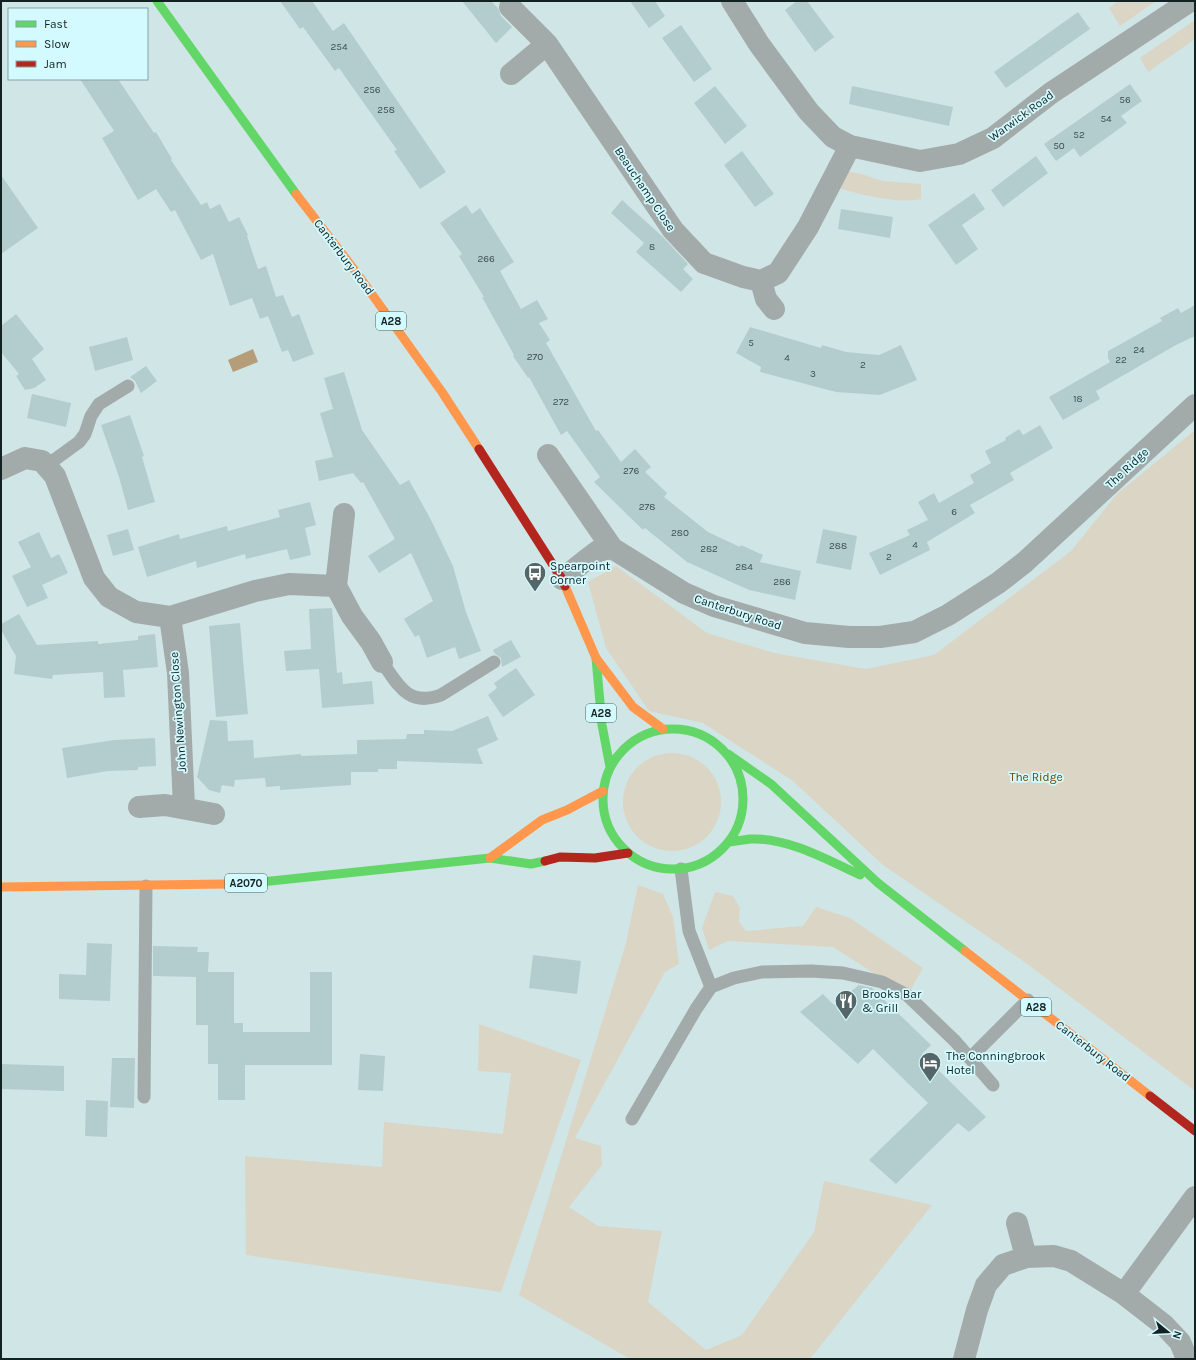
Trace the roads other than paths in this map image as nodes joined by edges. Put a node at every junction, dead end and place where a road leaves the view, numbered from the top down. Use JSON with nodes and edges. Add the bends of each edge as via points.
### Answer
{"nodes":[{"id":1,"x":157,"y":1,"type":"edge"},
{"id":2,"x":732,"y":1,"type":"edge"},
{"id":3,"x":1190,"y":1,"type":"edge"},
{"id":4,"x":510,"y":7,"type":"dead end"},
{"id":5,"x":547,"y":44,"type":"junction"},
{"id":6,"x":511,"y":74,"type":"dead end"},
{"id":7,"x":850,"y":146,"type":"junction"},
{"id":8,"x":761,"y":280,"type":"junction"},
{"id":9,"x":774,"y":309,"type":"dead end"},
{"id":10,"x":128,"y":386,"type":"dead end"},
{"id":11,"x":1195,"y":406,"type":"edge"},
{"id":12,"x":548,"y":455,"type":"dead end"},
{"id":13,"x":46,"y":466,"type":"junction"},
{"id":14,"x":1,"y":469,"type":"edge"},
{"id":15,"x":344,"y":514,"type":"dead end"},
{"id":16,"x":612,"y":548,"type":"junction"},
{"id":17,"x":562,"y":579,"type":"junction"},
{"id":18,"x":336,"y":586,"type":"junction"},
{"id":19,"x":170,"y":617,"type":"junction"},
{"id":20,"x":805,"y":633,"type":"joint"},
{"id":21,"x":596,"y":658,"type":"junction"},
{"id":22,"x":382,"y":662,"type":"joint"},
{"id":23,"x":494,"y":662,"type":"dead end"},
{"id":24,"x":663,"y":729,"type":"junction"},
{"id":25,"x":728,"y":754,"type":"junction"},
{"id":26,"x":610,"y":767,"type":"junction"},
{"id":27,"x":603,"y":791,"type":"junction"},
{"id":28,"x":138,"y":807,"type":"dead end"},
{"id":29,"x":184,"y":808,"type":"junction"},
{"id":30,"x":214,"y":814,"type":"dead end"},
{"id":31,"x":729,"y":842,"type":"junction"},
{"id":32,"x":628,"y":853,"type":"junction"},
{"id":33,"x":490,"y":858,"type":"junction"},
{"id":34,"x":681,"y":869,"type":"junction"},
{"id":35,"x":878,"y":883,"type":"junction"},
{"id":36,"x":146,"y":886,"type":"junction"},
{"id":37,"x":1,"y":887,"type":"edge"},
{"id":38,"x":711,"y":987,"type":"junction"},
{"id":39,"x":1028,"y":1000,"type":"junction"},
{"id":40,"x":970,"y":1058,"type":"junction"},
{"id":41,"x":994,"y":1085,"type":"dead end"},
{"id":42,"x":144,"y":1097,"type":"dead end"},
{"id":43,"x":632,"y":1119,"type":"dead end"},
{"id":44,"x":1195,"y":1131,"type":"edge"},
{"id":45,"x":1195,"y":1197,"type":"edge"},
{"id":46,"x":1017,"y":1223,"type":"dead end"},
{"id":47,"x":1026,"y":1257,"type":"junction"},
{"id":48,"x":1124,"y":1294,"type":"junction"},
{"id":49,"x":964,"y":1359,"type":"edge"},
{"id":50,"x":1187,"y":1359,"type":"edge"}],
"edges":[{"from":1,"to":17,"type":"main road","name":"Canterbury Road","number":"A28","via":[[442,392]]},
{"from":2,"to":7,"type":"street","name":"Warwick Road","via":[[759,44],[810,112],[833,137]]},
{"from":3,"to":7,"type":"street","name":"Warwick Road","via":[[1051,93],[993,138],[959,154],[920,161]]},
{"from":4,"to":5,"type":"street","name":"Beauchamp Close"},
{"from":5,"to":6,"type":"street"},
{"from":5,"to":8,"type":"street","name":"Beauchamp Close","via":[[672,230],[704,263],[743,277]]},
{"from":7,"to":8,"type":"street","via":[[808,227],[778,272]]},
{"from":8,"to":9,"type":"street","via":[[766,299]]},
{"from":10,"to":13,"type":"lane","via":[[99,404],[79,442]]},
{"from":11,"to":20,"type":"street","name":"The Ridge","via":[[1025,562],[948,616],[914,632],[880,637]]},
{"from":12,"to":16,"type":"street","name":"Canterbury Road"},
{"from":13,"to":14,"type":"street","via":[[42,461],[25,458]]},
{"from":13,"to":19,"type":"street","via":[[55,476],[94,578],[109,597],[136,612]]},
{"from":15,"to":18,"type":"street"},
{"from":16,"to":17,"type":"street","via":[[598,551]]},
{"from":16,"to":20,"type":"street","name":"Canterbury Road","via":[[690,596],[714,606]]},
{"from":17,"to":21,"type":"main road","name":"Canterbury Road","number":"A28"},
{"from":18,"to":19,"type":"street","via":[[285,585],[255,591]]},
{"from":18,"to":22,"type":"street"},
{"from":19,"to":29,"type":"street","name":"John Newington Close","via":[[178,673]]},
{"from":21,"to":24,"type":"main road","name":"Canterbury Road","number":"A28","via":[[633,707]]},
{"from":21,"to":26,"type":"main road","name":"Canterbury Road","number":"A28","via":[[602,725]]},
{"from":22,"to":23,"type":"lane","via":[[402,689],[414,698],[441,695]]},
{"from":24,"to":25,"type":"main road","via":[[687,729],[710,738]]},
{"from":24,"to":26,"type":"main road","via":[[641,736],[623,749]]},
{"from":25,"to":31,"type":"main road","via":[[740,775],[744,798],[740,821]]},
{"from":25,"to":35,"type":"main road","name":"Canterbury Road","number":"A28","via":[[771,784]]},
{"from":26,"to":27,"type":"main road"},
{"from":27,"to":32,"type":"main road","via":[[604,814],[613,835]]},
{"from":27,"to":33,"type":"main road","via":[[542,820]]},
{"from":28,"to":29,"type":"street","via":[[165,805]]},
{"from":29,"to":30,"type":"street"},
{"from":31,"to":34,"type":"main road","via":[[716,855],[699,864]]},
{"from":31,"to":35,"type":"main road","name":"Canterbury Road","number":"A28","via":[[752,839],[776,842],[820,856]]},
{"from":32,"to":33,"type":"main road","number":"A2070","via":[[595,858],[560,857],[531,864]]},
{"from":32,"to":34,"type":"main road","via":[[652,866]]},
{"from":33,"to":36,"type":"main road","number":"A2070","via":[[242,884]]},
{"from":34,"to":38,"type":"lane","via":[[689,931]]},
{"from":35,"to":39,"type":"main road","name":"Canterbury Road","number":"A28"},
{"from":36,"to":37,"type":"main road","number":"A2070"},
{"from":36,"to":42,"type":"lane"},
{"from":38,"to":40,"type":"lane","via":[[734,978],[762,972],[843,973],[882,982],[907,995]]},
{"from":38,"to":43,"type":"lane"},
{"from":39,"to":40,"type":"lane"},
{"from":39,"to":44,"type":"main road","name":"Canterbury Road","number":"A28"},
{"from":40,"to":41,"type":"lane"},
{"from":45,"to":48,"type":"street"},
{"from":46,"to":47,"type":"street"},
{"from":47,"to":48,"type":"street","via":[[1054,1256],[1071,1261]]},
{"from":47,"to":49,"type":"street","via":[[1003,1265],[986,1285]]},
{"from":48,"to":50,"type":"street","via":[[1164,1325],[1180,1342]]}]}
